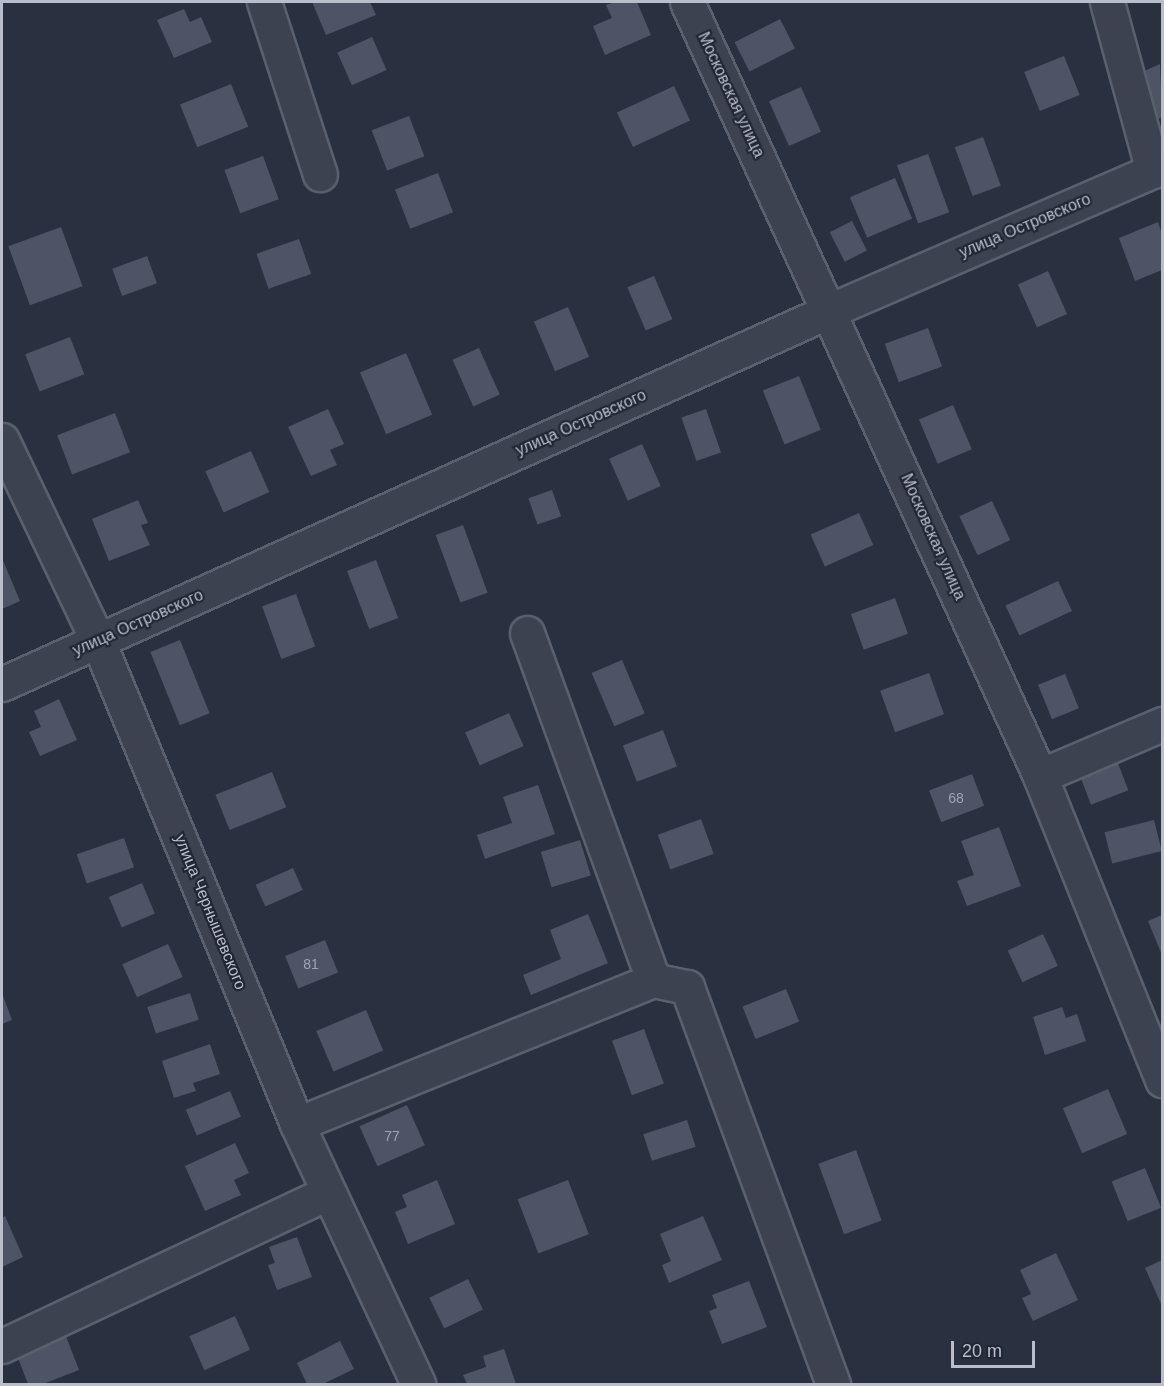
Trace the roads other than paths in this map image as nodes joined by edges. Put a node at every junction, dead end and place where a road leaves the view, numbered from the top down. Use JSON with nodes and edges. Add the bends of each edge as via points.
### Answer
{"nodes":[{"id":1,"x":264,"y":2,"type":"edge"},
{"id":2,"x":687,"y":2,"type":"edge"},
{"id":3,"x":1107,"y":2,"type":"edge"},
{"id":4,"x":1158,"y":169,"type":"edge"},
{"id":5,"x":320,"y":174,"type":"dead end"},
{"id":6,"x":831,"y":310,"type":"junction"},
{"id":7,"x":2,"y":440,"type":"edge"},
{"id":8,"x":527,"y":633,"type":"dead end"},
{"id":9,"x":98,"y":641,"type":"junction"},
{"id":10,"x":2,"y":684,"type":"edge"},
{"id":11,"x":1162,"y":724,"type":"edge"},
{"id":12,"x":1040,"y":776,"type":"junction"},
{"id":13,"x":653,"y":980,"type":"junction"},
{"id":14,"x":1162,"y":1080,"type":"edge"},
{"id":15,"x":297,"y":1124,"type":"junction"},
{"id":16,"x":327,"y":1193,"type":"junction"},
{"id":17,"x":2,"y":1346,"type":"edge"},
{"id":18,"x":418,"y":1384,"type":"edge"},
{"id":19,"x":833,"y":1384,"type":"edge"}],
"edges":[{"from":1,"to":5,"type":"street"},
{"from":2,"to":6,"type":"street","name":"Московская улица"},
{"from":3,"to":4,"type":"street"},
{"from":4,"to":6,"type":"street","name":"улица Островского"},
{"from":6,"to":9,"type":"street","name":"улица Островского"},
{"from":6,"to":12,"type":"street","name":"Московская улица"},
{"from":7,"to":9,"type":"street","name":"улица Чернышевского"},
{"from":8,"to":13,"type":"street"},
{"from":9,"to":10,"type":"street","name":"улица Островского"},
{"from":9,"to":15,"type":"street","name":"улица Чернышевского"},
{"from":11,"to":12,"type":"street"},
{"from":12,"to":14,"type":"street","name":"Московская улица"},
{"from":13,"to":15,"type":"street"},
{"from":13,"to":19,"type":"street","via":[[687,987]]},
{"from":15,"to":16,"type":"street","name":"улица Чернышевского"},
{"from":16,"to":17,"type":"street"},
{"from":16,"to":18,"type":"street","name":"улица Чернышевского"}]}
